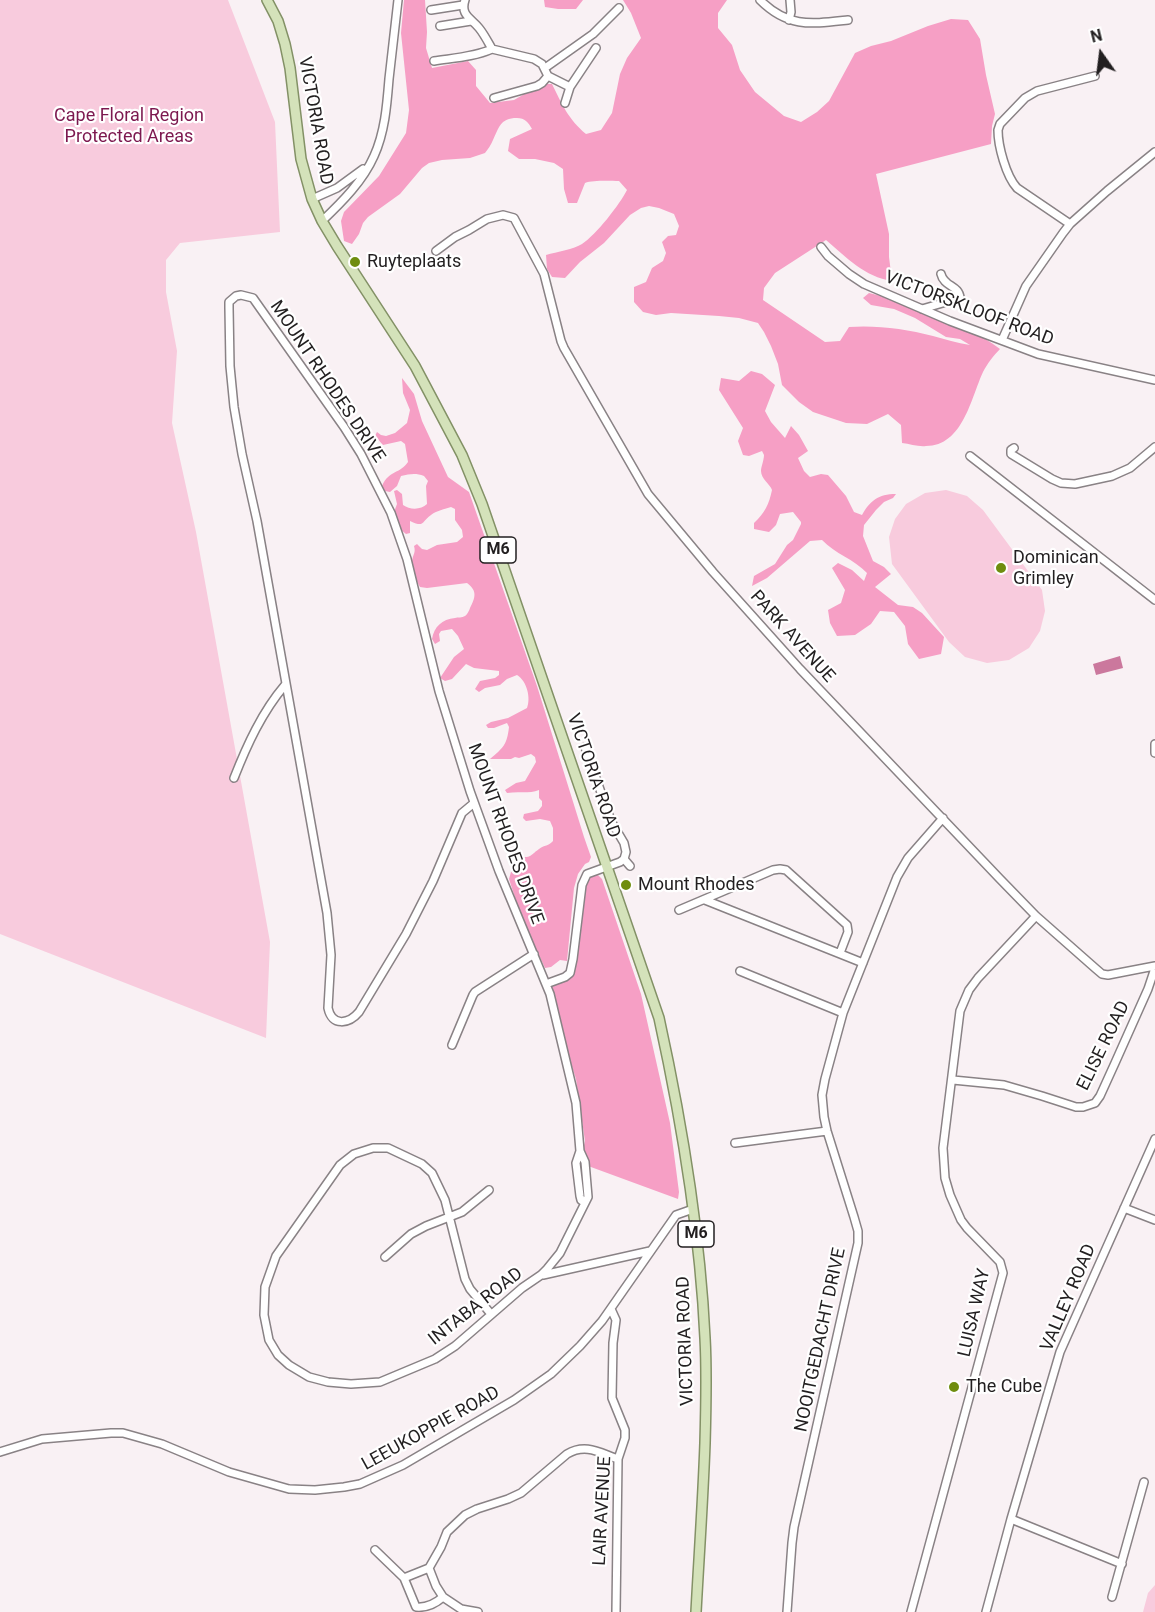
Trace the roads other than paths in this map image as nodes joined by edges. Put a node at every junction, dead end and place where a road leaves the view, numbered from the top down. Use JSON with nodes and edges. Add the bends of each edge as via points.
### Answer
{"nodes":[{"id":1,"x":267,"y":0,"type":"edge"},
{"id":2,"x":398,"y":0,"type":"edge"},
{"id":3,"x":760,"y":0,"type":"edge"},
{"id":4,"x":790,"y":0,"type":"edge"},
{"id":5,"x":464,"y":2,"type":"edge"},
{"id":6,"x":619,"y":8,"type":"dead end"},
{"id":7,"x":431,"y":10,"type":"dead end"},
{"id":8,"x":789,"y":20,"type":"junction"},
{"id":9,"x":848,"y":20,"type":"dead end"},
{"id":10,"x":471,"y":21,"type":"junction"},
{"id":11,"x":440,"y":26,"type":"dead end"},
{"id":12,"x":596,"y":48,"type":"dead end"},
{"id":13,"x":492,"y":49,"type":"junction"},
{"id":14,"x":434,"y":61,"type":"dead end"},
{"id":15,"x":546,"y":72,"type":"junction"},
{"id":16,"x":1095,"y":76,"type":"dead end"},
{"id":17,"x":570,"y":87,"type":"junction"},
{"id":18,"x":494,"y":98,"type":"dead end"},
{"id":19,"x":565,"y":103,"type":"dead end"},
{"id":20,"x":1155,"y":152,"type":"edge"},
{"id":21,"x":370,"y":163,"type":"junction"},
{"id":22,"x":312,"y":199,"type":"junction"},
{"id":23,"x":322,"y":221,"type":"junction"},
{"id":24,"x":1070,"y":224,"type":"junction"},
{"id":25,"x":821,"y":247,"type":"dead end"},
{"id":26,"x":436,"y":251,"type":"dead end"},
{"id":27,"x":941,"y":274,"type":"dead end"},
{"id":28,"x":922,"y":309,"type":"junction"},
{"id":29,"x":1002,"y":340,"type":"junction"},
{"id":30,"x":1155,"y":380,"type":"edge"},
{"id":31,"x":1014,"y":447,"type":"dead end"},
{"id":32,"x":1155,"y":447,"type":"edge"},
{"id":33,"x":970,"y":456,"type":"dead end"},
{"id":34,"x":1155,"y":600,"type":"edge"},
{"id":35,"x":285,"y":685,"type":"junction"},
{"id":36,"x":1155,"y":744,"type":"edge"},
{"id":37,"x":585,"y":747,"type":"dead end"},
{"id":38,"x":1155,"y":753,"type":"edge"},
{"id":39,"x":234,"y":778,"type":"dead end"},
{"id":40,"x":474,"y":803,"type":"junction"},
{"id":41,"x":943,"y":818,"type":"junction"},
{"id":42,"x":624,"y":859,"type":"junction"},
{"id":43,"x":630,"y":866,"type":"dead end"},
{"id":44,"x":607,"y":867,"type":"junction"},
{"id":45,"x":705,"y":900,"type":"junction"},
{"id":46,"x":679,"y":910,"type":"dead end"},
{"id":47,"x":1036,"y":916,"type":"junction"},
{"id":48,"x":840,"y":953,"type":"junction"},
{"id":49,"x":534,"y":954,"type":"junction"},
{"id":50,"x":863,"y":963,"type":"junction"},
{"id":51,"x":1155,"y":967,"type":"edge"},
{"id":52,"x":740,"y":971,"type":"dead end"},
{"id":53,"x":546,"y":984,"type":"junction"},
{"id":54,"x":843,"y":1013,"type":"junction"},
{"id":55,"x":452,"y":1045,"type":"dead end"},
{"id":56,"x":953,"y":1080,"type":"junction"},
{"id":57,"x":827,"y":1131,"type":"junction"},
{"id":58,"x":1155,"y":1139,"type":"edge"},
{"id":59,"x":735,"y":1143,"type":"dead end"},
{"id":60,"x":580,"y":1151,"type":"joint"},
{"id":61,"x":489,"y":1191,"type":"dead end"},
{"id":62,"x":1124,"y":1208,"type":"junction"},
{"id":63,"x":693,"y":1209,"type":"junction"},
{"id":64,"x":450,"y":1218,"type":"junction"},
{"id":65,"x":1155,"y":1220,"type":"edge"},
{"id":66,"x":650,"y":1251,"type":"junction"},
{"id":67,"x":385,"y":1257,"type":"dead end"},
{"id":68,"x":541,"y":1275,"type":"junction"},
{"id":69,"x":611,"y":1308,"type":"junction"},
{"id":70,"x":491,"y":1314,"type":"junction"},
{"id":71,"x":0,"y":1452,"type":"edge"},
{"id":72,"x":618,"y":1460,"type":"junction"},
{"id":73,"x":1144,"y":1482,"type":"dead end"},
{"id":74,"x":1011,"y":1519,"type":"junction"},
{"id":75,"x":375,"y":1550,"type":"dead end"},
{"id":76,"x":1122,"y":1564,"type":"junction"},
{"id":77,"x":429,"y":1568,"type":"junction"},
{"id":78,"x":404,"y":1578,"type":"junction"},
{"id":79,"x":443,"y":1597,"type":"junction"},
{"id":80,"x":1112,"y":1597,"type":"dead end"},
{"id":81,"x":413,"y":1609,"type":"edge"},
{"id":82,"x":478,"y":1612,"type":"edge"},
{"id":83,"x":616,"y":1612,"type":"edge"},
{"id":84,"x":696,"y":1612,"type":"edge"},
{"id":85,"x":787,"y":1612,"type":"edge"},
{"id":86,"x":911,"y":1612,"type":"edge"},
{"id":87,"x":986,"y":1612,"type":"edge"}],
"edges":[{"from":1,"to":22,"type":"main road","name":"VICTORIA ROAD","number":"M6","via":[[288,56],[301,159]]},
{"from":2,"to":21,"type":"street","via":[[385,117]]},
{"from":3,"to":8,"type":"street"},
{"from":4,"to":8,"type":"street"},
{"from":5,"to":7,"type":"street"},
{"from":5,"to":10,"type":"street","via":[[465,14]]},
{"from":6,"to":15,"type":"street"},
{"from":8,"to":9,"type":"street"},
{"from":10,"to":11,"type":"street"},
{"from":10,"to":13,"type":"street"},
{"from":12,"to":17,"type":"street"},
{"from":13,"to":14,"type":"street"},
{"from":13,"to":15,"type":"street","via":[[534,59]]},
{"from":15,"to":17,"type":"street"},
{"from":15,"to":18,"type":"street","via":[[539,85]]},
{"from":16,"to":24,"type":"street","via":[[1029,94],[998,128],[1012,182]]},
{"from":17,"to":19,"type":"street"},
{"from":20,"to":24,"type":"street"},
{"from":21,"to":22,"type":"street","via":[[337,188]]},
{"from":21,"to":23,"type":"street","via":[[351,191]]},
{"from":22,"to":23,"type":"main road","name":"VICTORIA ROAD","number":"M6"},
{"from":23,"to":44,"type":"main road","name":"VICTORIA ROAD","number":"M6","via":[[415,366],[462,455]]},
{"from":24,"to":29,"type":"street","via":[[1026,286]]},
{"from":25,"to":28,"type":"street","name":"VICTORSKLOOF ROAD","via":[[860,282]]},
{"from":26,"to":41,"type":"street","name":"PARK AVENUE","via":[[487,219],[503,214],[514,218],[544,274],[564,348],[648,494],[800,669]]},
{"from":27,"to":28,"type":"street","via":[[960,298]]},
{"from":28,"to":29,"type":"street","name":"VICTORSKLOOF ROAD"},
{"from":29,"to":30,"type":"street","name":"VICTORSKLOOF ROAD","via":[[1045,356]]},
{"from":31,"to":32,"type":"street","via":[[1011,454],[1043,474],[1061,483],[1075,484],[1130,468]]},
{"from":33,"to":34,"type":"street"},
{"from":35,"to":39,"type":"street","via":[[268,707]]},
{"from":35,"to":40,"type":"street","name":"MOUNT RHODES DRIVE","via":[[327,913],[331,955],[329,1013],[334,1019],[348,1021],[358,1012],[406,934],[462,813]]},
{"from":35,"to":40,"type":"street","name":"MOUNT RHODES DRIVE","via":[[234,407],[229,308],[232,299],[241,295],[253,298],[337,417],[391,513]]},
{"from":36,"to":38,"type":"street"},
{"from":37,"to":42,"type":"street","via":[[611,821],[624,843]]},
{"from":40,"to":49,"type":"street","name":"MOUNT RHODES DRIVE"},
{"from":41,"to":47,"type":"street","name":"PARK AVENUE"},
{"from":41,"to":50,"type":"street","name":"NOOITGEDACHT DRIVE","via":[[902,866]]},
{"from":42,"to":43,"type":"street"},
{"from":42,"to":44,"type":"street"},
{"from":44,"to":53,"type":"street","via":[[590,872],[584,879],[570,973]]},
{"from":44,"to":63,"type":"main road","name":"VICTORIA ROAD","number":"M6","via":[[659,1018]]},
{"from":45,"to":46,"type":"street"},
{"from":45,"to":48,"type":"street"},
{"from":45,"to":48,"type":"street","via":[[773,870],[786,870],[847,926]]},
{"from":47,"to":51,"type":"street","name":"PARK AVENUE","via":[[1102,974]]},
{"from":47,"to":56,"type":"street","name":"LUISA WAY","via":[[969,990],[960,1011]]},
{"from":48,"to":50,"type":"street"},
{"from":49,"to":53,"type":"street","name":"MOUNT RHODES DRIVE"},
{"from":49,"to":55,"type":"street","via":[[472,995]]},
{"from":50,"to":54,"type":"street","name":"NOOITGEDACHT DRIVE"},
{"from":51,"to":56,"type":"street","name":"ELISE ROAD","via":[[1095,1103],[1076,1107],[1011,1087]]},
{"from":52,"to":54,"type":"street"},
{"from":53,"to":60,"type":"street","name":"MOUNT RHODES DRIVE","via":[[572,1083]]},
{"from":54,"to":57,"type":"street","name":"NOOITGEDACHT DRIVE","via":[[822,1095]]},
{"from":56,"to":86,"type":"street","name":"LUISA WAY","via":[[943,1148],[945,1178],[961,1220],[1000,1262],[1003,1273]]},
{"from":57,"to":59,"type":"street"},
{"from":57,"to":85,"type":"street","name":"NOOITGEDACHT DRIVE","via":[[854,1217],[858,1243],[794,1527]]},
{"from":58,"to":62,"type":"street","name":"VALLEY ROAD"},
{"from":60,"to":68,"type":"street","name":"INTABA ROAD","via":[[576,1163],[584,1202],[560,1253]]},
{"from":61,"to":64,"type":"street"},
{"from":62,"to":65,"type":"street"},
{"from":62,"to":74,"type":"street","name":"VALLEY ROAD","via":[[1060,1352]]},
{"from":63,"to":66,"type":"street","name":"LEEUKOPPIE ROAD","via":[[676,1215]]},
{"from":63,"to":84,"type":"main road","name":"VICTORIA ROAD","number":"M6","via":[[704,1311],[706,1391]]},
{"from":64,"to":67,"type":"street","via":[[411,1234]]},
{"from":64,"to":70,"type":"street","name":"INTABA ROAD","via":[[465,1279]]},
{"from":64,"to":70,"type":"street","name":"INTABA ROAD","via":[[432,1173],[422,1164],[388,1148],[354,1154],[340,1165],[276,1256],[265,1287],[264,1315],[269,1340],[289,1365],[309,1377],[351,1384],[380,1382],[435,1359]]},
{"from":66,"to":68,"type":"street","name":"INTABA ROAD"},
{"from":66,"to":69,"type":"street","name":"LEEUKOPPIE ROAD"},
{"from":68,"to":70,"type":"street","name":"INTABA ROAD"},
{"from":69,"to":71,"type":"street","name":"LEEUKOPPIE ROAD","via":[[580,1346],[530,1390],[403,1465],[360,1484],[289,1489],[123,1433],[42,1439]]},
{"from":69,"to":72,"type":"street","name":"LAIR AVENUE","via":[[616,1320],[612,1398],[625,1430]]},
{"from":72,"to":77,"type":"street","via":[[587,1449],[567,1454],[521,1493],[477,1509],[455,1523]]},
{"from":72,"to":83,"type":"street","name":"LAIR AVENUE"},
{"from":73,"to":76,"type":"street"},
{"from":74,"to":76,"type":"street"},
{"from":74,"to":87,"type":"street","name":"VALLEY ROAD"},
{"from":75,"to":78,"type":"street"},
{"from":76,"to":80,"type":"street"},
{"from":77,"to":78,"type":"street"},
{"from":77,"to":79,"type":"street"},
{"from":78,"to":81,"type":"street"},
{"from":79,"to":81,"type":"street"},
{"from":79,"to":82,"type":"street","via":[[461,1609]]}]}
